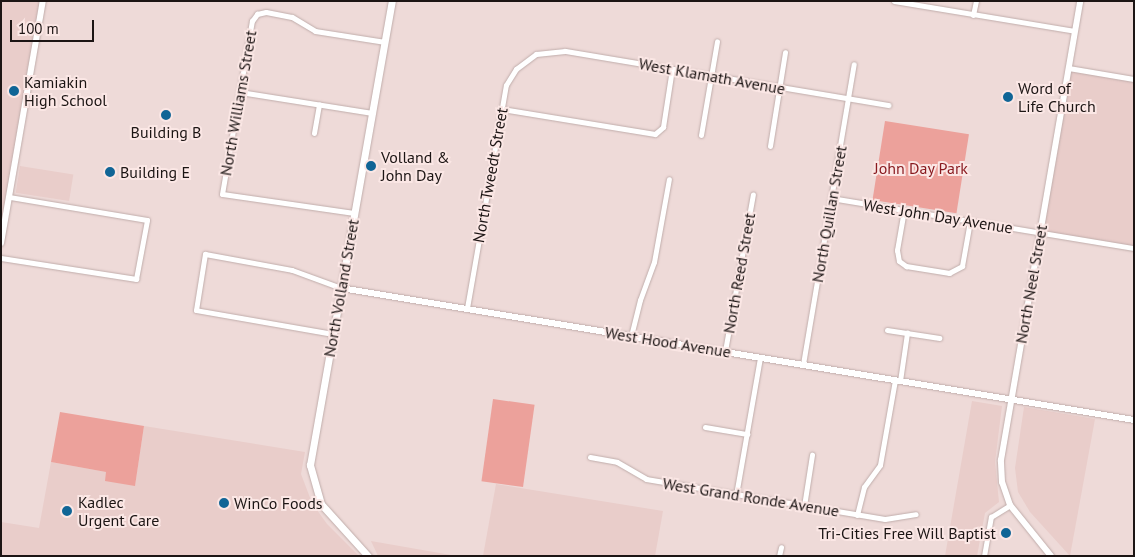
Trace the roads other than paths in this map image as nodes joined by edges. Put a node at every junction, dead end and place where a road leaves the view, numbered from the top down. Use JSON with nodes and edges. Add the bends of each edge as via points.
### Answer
{"nodes":[{"id":1,"x":43,"y":1,"type":"edge"},
{"id":2,"x":392,"y":1,"type":"edge"},
{"id":3,"x":894,"y":1,"type":"edge"},
{"id":4,"x":976,"y":1,"type":"edge"},
{"id":5,"x":1080,"y":1,"type":"edge"},
{"id":6,"x":902,"y":2,"type":"edge"},
{"id":7,"x":973,"y":15,"type":"junction"},
{"id":8,"x":1075,"y":31,"type":"junction"},
{"id":9,"x":717,"y":41,"type":"dead end"},
{"id":10,"x":385,"y":42,"type":"junction"},
{"id":11,"x":785,"y":52,"type":"dead end"},
{"id":12,"x":536,"y":54,"type":"joint"},
{"id":13,"x":854,"y":64,"type":"dead end"},
{"id":14,"x":1068,"y":68,"type":"junction"},
{"id":15,"x":672,"y":69,"type":"junction"},
{"id":16,"x":711,"y":76,"type":"junction"},
{"id":17,"x":1134,"y":79,"type":"edge"},
{"id":18,"x":779,"y":87,"type":"junction"},
{"id":19,"x":240,"y":92,"type":"junction"},
{"id":20,"x":848,"y":98,"type":"junction"},
{"id":21,"x":319,"y":104,"type":"junction"},
{"id":22,"x":889,"y":105,"type":"dead end"},
{"id":23,"x":502,"y":109,"type":"junction"},
{"id":24,"x":372,"y":113,"type":"junction"},
{"id":25,"x":314,"y":133,"type":"dead end"},
{"id":26,"x":701,"y":136,"type":"dead end"},
{"id":27,"x":770,"y":146,"type":"dead end"},
{"id":28,"x":669,"y":179,"type":"dead end"},
{"id":29,"x":753,"y":194,"type":"dead end"},
{"id":30,"x":9,"y":197,"type":"junction"},
{"id":31,"x":831,"y":198,"type":"junction"},
{"id":32,"x":904,"y":210,"type":"junction"},
{"id":33,"x":354,"y":213,"type":"junction"},
{"id":34,"x":970,"y":221,"type":"junction"},
{"id":35,"x":1040,"y":232,"type":"junction"},
{"id":36,"x":1,"y":243,"type":"edge"},
{"id":37,"x":1134,"y":248,"type":"edge"},
{"id":38,"x":1,"y":258,"type":"edge"},
{"id":39,"x":341,"y":288,"type":"junction"},
{"id":40,"x":467,"y":308,"type":"junction"},
{"id":41,"x":887,"y":330,"type":"dead end"},
{"id":42,"x":908,"y":333,"type":"junction"},
{"id":43,"x":333,"y":334,"type":"junction"},
{"id":44,"x":632,"y":336,"type":"junction"},
{"id":45,"x":939,"y":338,"type":"dead end"},
{"id":46,"x":725,"y":351,"type":"junction"},
{"id":47,"x":760,"y":357,"type":"junction"},
{"id":48,"x":803,"y":364,"type":"junction"},
{"id":49,"x":898,"y":380,"type":"junction"},
{"id":50,"x":1011,"y":399,"type":"junction"},
{"id":51,"x":1134,"y":420,"type":"edge"},
{"id":52,"x":705,"y":427,"type":"dead end"},
{"id":53,"x":747,"y":434,"type":"junction"},
{"id":54,"x":812,"y":455,"type":"dead end"},
{"id":55,"x":590,"y":457,"type":"dead end"},
{"id":56,"x":736,"y":494,"type":"junction"},
{"id":57,"x":1010,"y":505,"type":"junction"},
{"id":58,"x":804,"y":506,"type":"junction"},
{"id":59,"x":857,"y":514,"type":"junction"},
{"id":60,"x":916,"y":514,"type":"dead end"},
{"id":61,"x":781,"y":547,"type":"dead end"},
{"id":62,"x":368,"y":556,"type":"edge"},
{"id":63,"x":779,"y":556,"type":"edge"},
{"id":64,"x":984,"y":556,"type":"edge"},
{"id":65,"x":1051,"y":556,"type":"edge"}],
"edges":[{"from":1,"to":30,"type":"street"},
{"from":2,"to":10,"type":"main road","name":"North Volland Street"},
{"from":3,"to":6,"type":"street"},
{"from":4,"to":7,"type":"street"},
{"from":5,"to":8,"type":"street","name":"North Neel Street"},
{"from":6,"to":7,"type":"street"},
{"from":7,"to":8,"type":"street"},
{"from":8,"to":14,"type":"street","name":"North Neel Street"},
{"from":9,"to":16,"type":"street"},
{"from":10,"to":19,"type":"street","name":"North Williams Street","via":[[315,31],[288,16],[266,12],[257,14],[252,21]]},
{"from":10,"to":24,"type":"main road","name":"North Volland Street"},
{"from":11,"to":18,"type":"street"},
{"from":12,"to":15,"type":"street","name":"West Klamath Avenue","via":[[564,51]]},
{"from":12,"to":23,"type":"street","name":"North Tweedt Street","via":[[522,63],[508,80]]},
{"from":13,"to":20,"type":"street","name":"North Quillan Street"},
{"from":14,"to":17,"type":"street"},
{"from":14,"to":35,"type":"street","name":"North Neel Street"},
{"from":15,"to":16,"type":"street","name":"West Klamath Avenue"},
{"from":15,"to":23,"type":"street","via":[[660,132],[653,134]]},
{"from":16,"to":18,"type":"street","name":"West Klamath Avenue"},
{"from":16,"to":26,"type":"street"},
{"from":18,"to":20,"type":"street","name":"West Klamath Avenue"},
{"from":18,"to":27,"type":"street"},
{"from":19,"to":21,"type":"street"},
{"from":19,"to":33,"type":"street","name":"North Williams Street","via":[[222,194]]},
{"from":20,"to":22,"type":"street","name":"West Klamath Avenue"},
{"from":20,"to":31,"type":"street","name":"North Quillan Street"},
{"from":21,"to":24,"type":"street"},
{"from":21,"to":25,"type":"street"},
{"from":23,"to":40,"type":"street","name":"North Tweedt Street"},
{"from":24,"to":33,"type":"main road","name":"North Volland Street"},
{"from":28,"to":44,"type":"street","via":[[654,262],[640,300]]},
{"from":29,"to":46,"type":"street","name":"North Reed Street"},
{"from":30,"to":36,"type":"street"},
{"from":30,"to":38,"type":"street","via":[[147,220],[136,279]]},
{"from":31,"to":32,"type":"street","name":"West John Day Avenue"},
{"from":31,"to":48,"type":"street","name":"North Quillan Street"},
{"from":32,"to":34,"type":"street","name":"West John Day Avenue"},
{"from":32,"to":34,"type":"street","via":[[897,250],[899,261],[906,266],[949,273],[958,271],[962,266]]},
{"from":33,"to":39,"type":"main road","name":"North Volland Street"},
{"from":34,"to":35,"type":"street","name":"West John Day Avenue"},
{"from":35,"to":37,"type":"street","name":"West John Day Avenue"},
{"from":35,"to":50,"type":"street","name":"North Neel Street"},
{"from":39,"to":40,"type":"street","name":"West Hood Avenue"},
{"from":39,"to":43,"type":"main road","name":"North Volland Street"},
{"from":39,"to":43,"type":"street","name":"West Hood Avenue","via":[[292,270],[205,254],[196,310]]},
{"from":40,"to":44,"type":"street","name":"West Hood Avenue"},
{"from":41,"to":42,"type":"street"},
{"from":42,"to":45,"type":"street"},
{"from":42,"to":49,"type":"street"},
{"from":43,"to":62,"type":"main road","name":"North Volland Street","via":[[311,459],[312,480],[326,511]]},
{"from":44,"to":46,"type":"street","name":"West Hood Avenue"},
{"from":46,"to":47,"type":"street","name":"West Hood Avenue"},
{"from":47,"to":48,"type":"street","name":"West Hood Avenue"},
{"from":47,"to":53,"type":"street"},
{"from":48,"to":49,"type":"street","name":"West Hood Avenue"},
{"from":49,"to":50,"type":"street","name":"West Hood Avenue"},
{"from":49,"to":59,"type":"street","via":[[880,465],[864,487]]},
{"from":50,"to":51,"type":"street","name":"West Hood Avenue"},
{"from":50,"to":57,"type":"street","name":"North Neel Street","via":[[1001,467]]},
{"from":52,"to":53,"type":"street"},
{"from":53,"to":56,"type":"street"},
{"from":54,"to":58,"type":"street"},
{"from":55,"to":56,"type":"street","name":"West Grand Ronde Avenue","via":[[616,462],[646,480]]},
{"from":56,"to":58,"type":"street","name":"West Grand Ronde Avenue"},
{"from":57,"to":64,"type":"street","via":[[991,517]]},
{"from":57,"to":65,"type":"street"},
{"from":58,"to":59,"type":"street","name":"West Grand Ronde Avenue"},
{"from":59,"to":60,"type":"street","name":"West Grand Ronde Avenue","via":[[892,520]]},
{"from":61,"to":63,"type":"street"}]}
